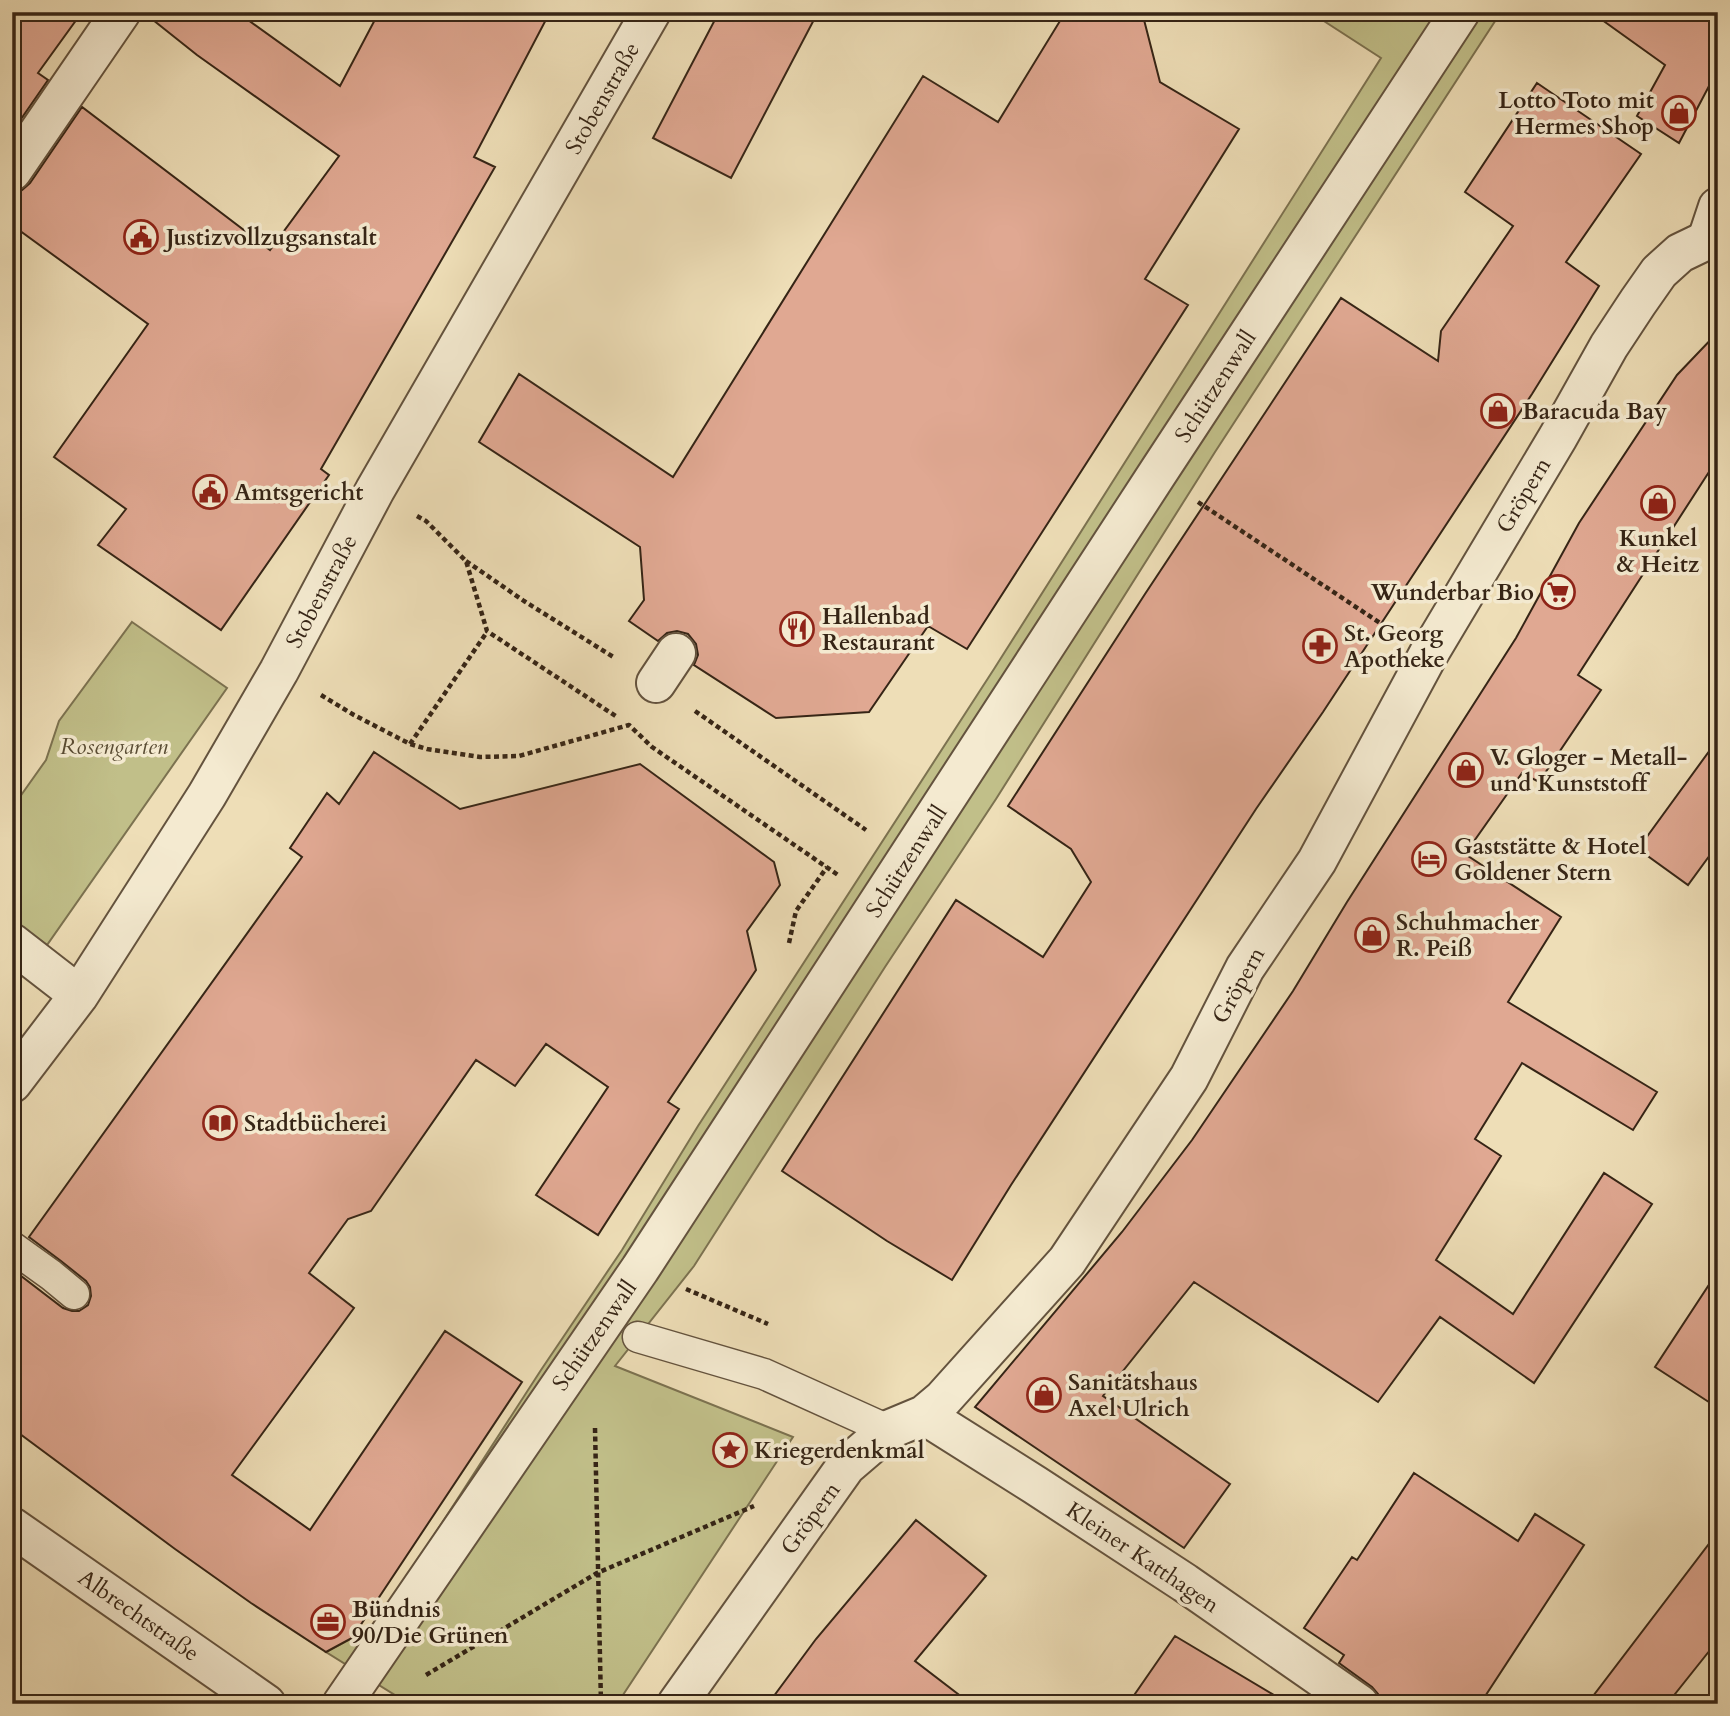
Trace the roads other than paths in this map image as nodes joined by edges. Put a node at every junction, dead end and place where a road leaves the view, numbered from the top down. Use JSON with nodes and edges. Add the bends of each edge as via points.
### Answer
{"nodes":[{"id":1,"x":121,"y":12,"type":"edge"},
{"id":2,"x":652,"y":12,"type":"edge"},
{"id":3,"x":1460,"y":12,"type":"edge"},
{"id":4,"x":12,"y":171,"type":"edge"},
{"id":5,"x":1714,"y":230,"type":"edge"},
{"id":6,"x":12,"y":943,"type":"edge"},
{"id":7,"x":79,"y":995,"type":"junction"},
{"id":8,"x":12,"y":1083,"type":"edge"},
{"id":9,"x":12,"y":1247,"type":"edge"},
{"id":10,"x":74,"y":1294,"type":"dead end"},
{"id":11,"x":638,"y":1337,"type":"dead end"},
{"id":12,"x":924,"y":1415,"type":"junction"},
{"id":13,"x":888,"y":1430,"type":"junction"},
{"id":14,"x":12,"y":1527,"type":"edge"},
{"id":15,"x":266,"y":1704,"type":"edge"},
{"id":16,"x":342,"y":1704,"type":"edge"},
{"id":17,"x":677,"y":1704,"type":"edge"},
{"id":18,"x":1359,"y":1704,"type":"edge"}],
"edges":[{"from":1,"to":4,"type":"street"},
{"from":2,"to":7,"type":"street","name":"Stobenstraße","via":[[375,490],[207,795]]},
{"from":3,"to":16,"type":"street","name":"Schützenwall","via":[[640,1269]]},
{"from":5,"to":12,"type":"street","name":"Gröpern","via":[[1659,272],[1609,346],[1428,655],[1317,861],[1245,968],[1189,1077],[1090,1227],[1067,1261]]},
{"from":6,"to":7,"type":"street"},
{"from":7,"to":8,"type":"street","name":"Stobenstraße"},
{"from":9,"to":10,"type":"lane"},
{"from":11,"to":13,"type":"lane","via":[[764,1374]]},
{"from":12,"to":13,"type":"street","name":"Gröpern"},
{"from":12,"to":18,"type":"street","name":"Kleiner Katthagen","via":[[1173,1576]]},
{"from":13,"to":17,"type":"street","name":"Gröpern","via":[[846,1466]]},
{"from":14,"to":15,"type":"street","name":"Albrechtstraße"}]}
